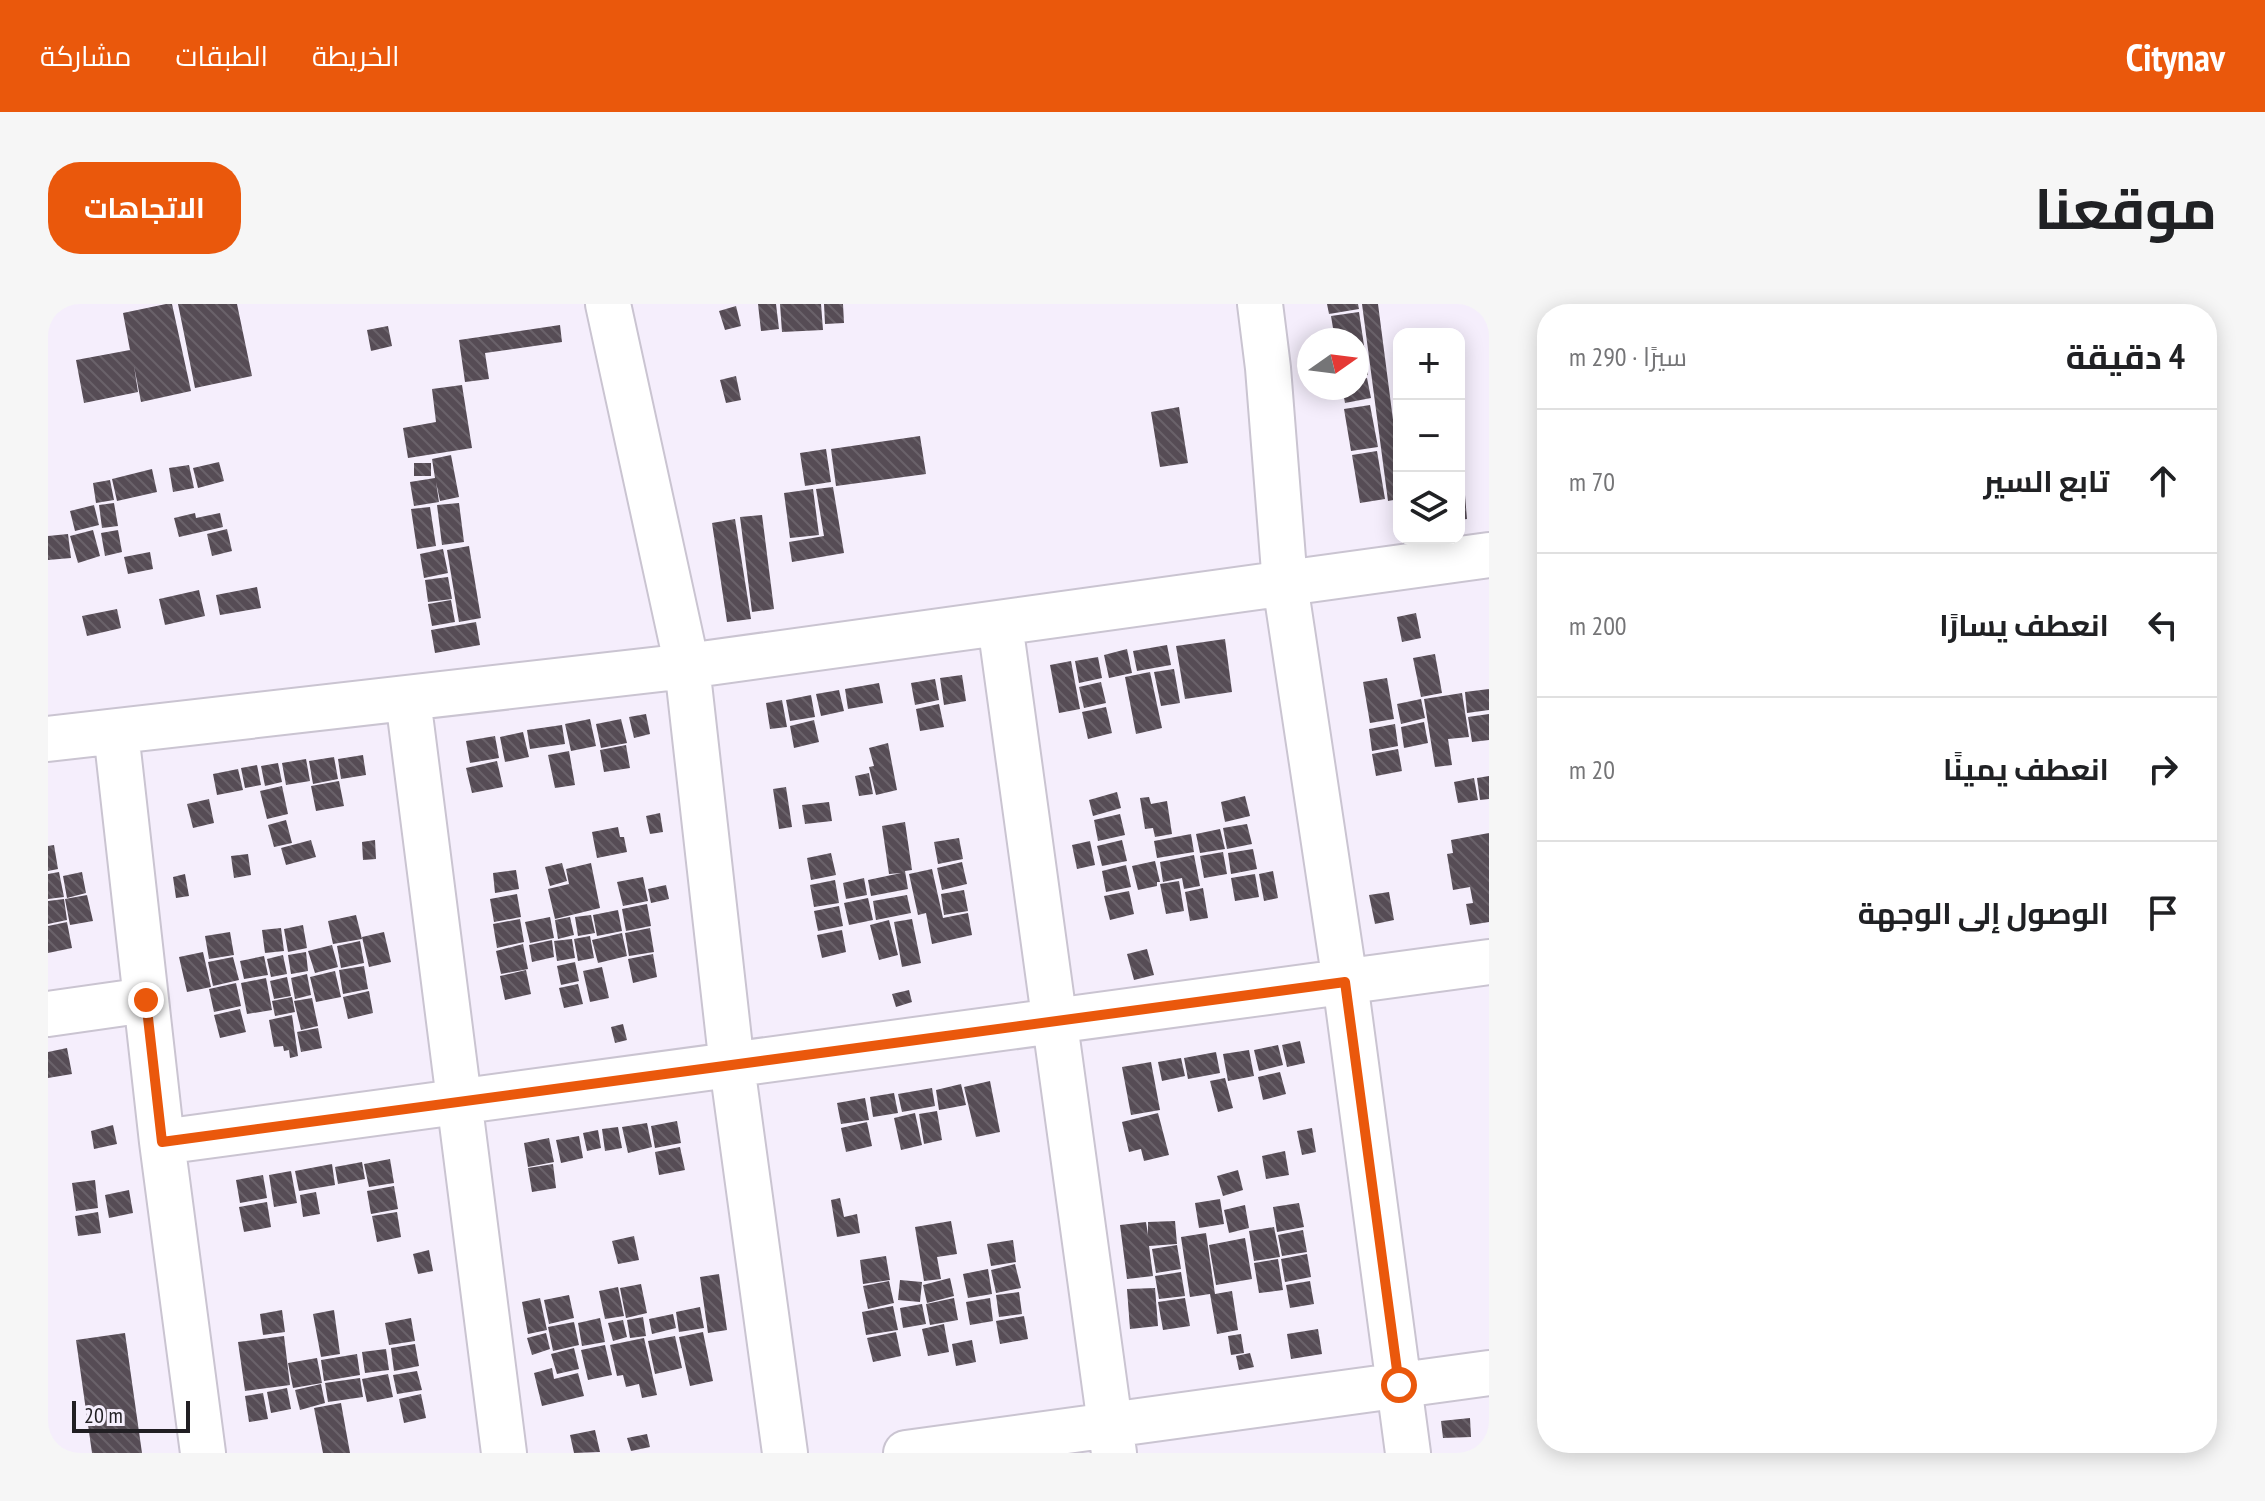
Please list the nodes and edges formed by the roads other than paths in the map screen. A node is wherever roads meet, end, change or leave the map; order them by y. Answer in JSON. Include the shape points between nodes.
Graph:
{"nodes":[{"id":1,"x":608,"y":304,"type":"edge"},
{"id":2,"x":1260,"y":304,"type":"edge"},
{"id":3,"x":1489,"y":555,"type":"edge"},
{"id":4,"x":1285,"y":584,"type":"junction"},
{"id":5,"x":1000,"y":624,"type":"junction"},
{"id":6,"x":687,"y":666,"type":"junction"},
{"id":7,"x":408,"y":699,"type":"junction"},
{"id":8,"x":116,"y":732,"type":"junction"},
{"id":9,"x":48,"y":739,"type":"edge"},
{"id":10,"x":1489,"y":962,"type":"edge"},
{"id":11,"x":1345,"y":982,"type":"junction"},
{"id":12,"x":146,"y":1000,"type":"junction"},
{"id":13,"x":48,"y":1014,"type":"edge"},
{"id":14,"x":1055,"y":1021,"type":"junction"},
{"id":15,"x":732,"y":1066,"type":"junction"},
{"id":16,"x":458,"y":1103,"type":"junction"},
{"id":17,"x":162,"y":1142,"type":"junction"},
{"id":18,"x":1489,"y":1373,"type":"edge"},
{"id":19,"x":1399,"y":1385,"type":"junction"},
{"id":20,"x":1112,"y":1439,"type":"edge"},
{"id":21,"x":203,"y":1453,"type":"edge"},
{"id":22,"x":504,"y":1453,"type":"edge"},
{"id":23,"x":785,"y":1453,"type":"edge"},
{"id":24,"x":906,"y":1453,"type":"edge"},
{"id":25,"x":1408,"y":1453,"type":"edge"}],
"edges":[{"from":1,"to":6,"type":"street"},
{"from":2,"to":4,"type":"street"},
{"from":3,"to":4,"type":"street"},
{"from":4,"to":5,"type":"street"},
{"from":4,"to":11,"type":"street"},
{"from":5,"to":6,"type":"street"},
{"from":5,"to":14,"type":"street"},
{"from":6,"to":7,"type":"street"},
{"from":6,"to":15,"type":"street"},
{"from":7,"to":8,"type":"street"},
{"from":7,"to":16,"type":"street"},
{"from":8,"to":9,"type":"street"},
{"from":8,"to":12,"type":"street"},
{"from":10,"to":11,"type":"street"},
{"from":11,"to":14,"type":"street"},
{"from":11,"to":19,"type":"street"},
{"from":12,"to":13,"type":"street"},
{"from":12,"to":17,"type":"street"},
{"from":14,"to":15,"type":"street"},
{"from":14,"to":20,"type":"street"},
{"from":15,"to":16,"type":"street"},
{"from":15,"to":23,"type":"street"},
{"from":16,"to":17,"type":"street"},
{"from":16,"to":22,"type":"street"},
{"from":17,"to":21,"type":"street"},
{"from":18,"to":19,"type":"street"},
{"from":19,"to":20,"type":"street"},
{"from":19,"to":25,"type":"street"},
{"from":20,"to":24,"type":"street"}]}
